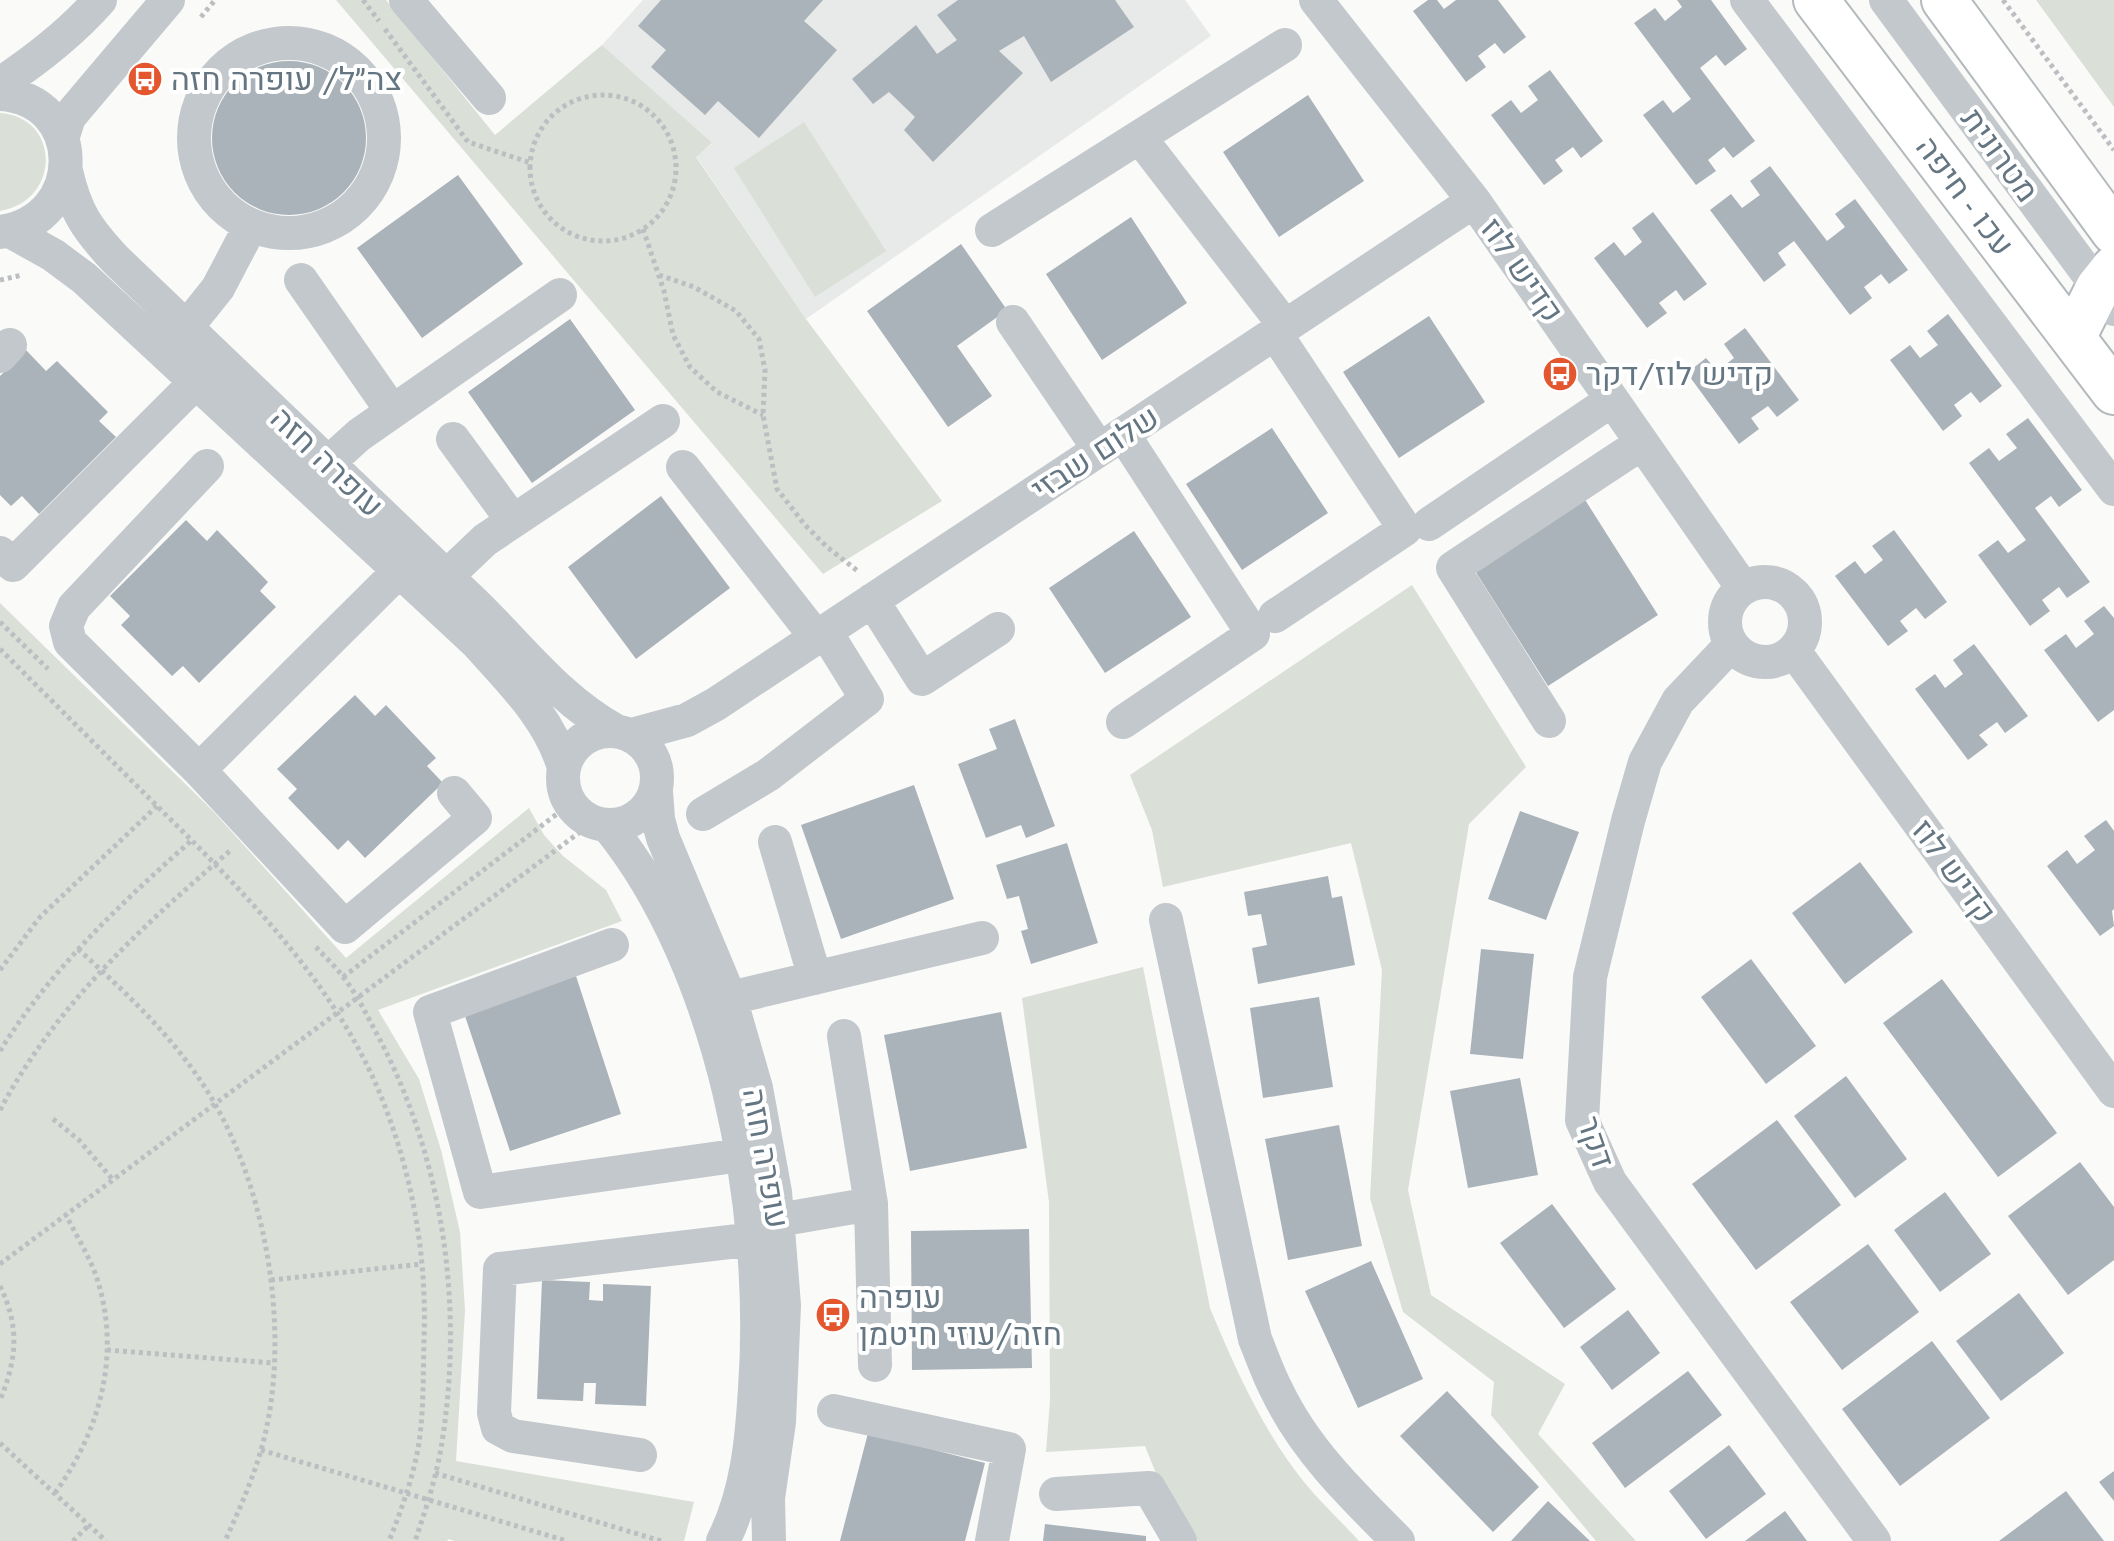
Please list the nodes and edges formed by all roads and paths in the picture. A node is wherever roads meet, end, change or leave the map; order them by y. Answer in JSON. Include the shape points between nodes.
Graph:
{"nodes":[{"id":1,"x":100,"y":0,"type":"edge"},
{"id":2,"x":168,"y":0,"type":"edge"},
{"id":3,"x":215,"y":0,"type":"edge"},
{"id":4,"x":363,"y":0,"type":"edge"},
{"id":5,"x":406,"y":0,"type":"edge"},
{"id":6,"x":1316,"y":0,"type":"edge"},
{"id":7,"x":1747,"y":0,"type":"edge"},
{"id":8,"x":1816,"y":0,"type":"edge"},
{"id":9,"x":1886,"y":0,"type":"edge"},
{"id":10,"x":1944,"y":0,"type":"edge"},
{"id":11,"x":2003,"y":0,"type":"edge"},
{"id":12,"x":201,"y":17,"type":"dead end"},
{"id":13,"x":1285,"y":45,"type":"dead end"},
{"id":14,"x":0,"y":84,"type":"edge"},
{"id":15,"x":0,"y":94,"type":"edge"},
{"id":16,"x":489,"y":98,"type":"dead end"},
{"id":17,"x":1141,"y":139,"type":"junction"},
{"id":18,"x":2049,"y":144,"type":"junction"},
{"id":19,"x":2114,"y":150,"type":"edge"},
{"id":20,"x":64,"y":155,"type":"junction"},
{"id":21,"x":531,"y":163,"type":"junction"},
{"id":22,"x":2114,"y":190,"type":"edge"},
{"id":23,"x":1474,"y":201,"type":"junction"},
{"id":24,"x":251,"y":225,"type":"junction"},
{"id":25,"x":643,"y":229,"type":"junction"},
{"id":26,"x":992,"y":230,"type":"dead end"},
{"id":27,"x":5,"y":232,"type":"edge"},
{"id":28,"x":2114,"y":232,"type":"edge"},
{"id":29,"x":659,"y":275,"type":"junction"},
{"id":30,"x":301,"y":280,"type":"dead end"},
{"id":31,"x":2109,"y":288,"type":"edge"},
{"id":32,"x":560,"y":295,"type":"dead end"},
{"id":33,"x":1013,"y":322,"type":"dead end"},
{"id":34,"x":186,"y":328,"type":"junction"},
{"id":35,"x":1280,"y":329,"type":"junction"},
{"id":36,"x":2094,"y":334,"type":"edge"},
{"id":37,"x":196,"y":382,"type":"junction"},
{"id":38,"x":2114,"y":392,"type":"edge"},
{"id":39,"x":1612,"y":400,"type":"junction"},
{"id":40,"x":392,"y":411,"type":"junction"},
{"id":41,"x":763,"y":415,"type":"junction"},
{"id":42,"x":663,"y":421,"type":"dead end"},
{"id":43,"x":453,"y":439,"type":"dead end"},
{"id":44,"x":1111,"y":442,"type":"junction"},
{"id":45,"x":1642,"y":443,"type":"junction"},
{"id":46,"x":328,"y":463,"type":"junction"},
{"id":47,"x":207,"y":466,"type":"dead end"},
{"id":48,"x":683,"y":467,"type":"dead end"},
{"id":49,"x":2114,"y":489,"type":"edge"},
{"id":50,"x":513,"y":521,"type":"junction"},
{"id":51,"x":1429,"y":524,"type":"dead end"},
{"id":52,"x":0,"y":553,"type":"edge"},
{"id":53,"x":399,"y":571,"type":"junction"},
{"id":54,"x":446,"y":577,"type":"junction"},
{"id":55,"x":1743,"y":588,"type":"junction"},
{"id":56,"x":878,"y":596,"type":"junction"},
{"id":57,"x":1275,"y":616,"type":"dead end"},
{"id":58,"x":0,"y":622,"type":"edge"},
{"id":59,"x":998,"y":629,"type":"dead end"},
{"id":60,"x":821,"y":634,"type":"junction"},
{"id":61,"x":1731,"y":645,"type":"junction"},
{"id":62,"x":0,"y":649,"type":"edge"},
{"id":63,"x":1794,"y":651,"type":"junction"},
{"id":64,"x":55,"y":677,"type":"dead end"},
{"id":65,"x":716,"y":704,"type":"junction"},
{"id":66,"x":1549,"y":721,"type":"dead end"},
{"id":67,"x":1123,"y":722,"type":"dead end"},
{"id":68,"x":624,"y":733,"type":"junction"},
{"id":69,"x":564,"y":768,"type":"junction"},
{"id":70,"x":199,"y":770,"type":"junction"},
{"id":71,"x":657,"y":784,"type":"junction"},
{"id":72,"x":454,"y":793,"type":"dead end"},
{"id":73,"x":157,"y":806,"type":"junction"},
{"id":74,"x":703,"y":814,"type":"dead end"},
{"id":75,"x":590,"y":818,"type":"junction"},
{"id":76,"x":220,"y":839,"type":"dead end"},
{"id":77,"x":192,"y":840,"type":"junction"},
{"id":78,"x":775,"y":842,"type":"dead end"},
{"id":79,"x":231,"y":850,"type":"junction"},
{"id":80,"x":241,"y":862,"type":"dead end"},
{"id":81,"x":215,"y":864,"type":"junction"},
{"id":82,"x":1166,"y":920,"type":"dead end"},
{"id":83,"x":982,"y":938,"type":"dead end"},
{"id":84,"x":313,"y":944,"type":"dead end"},
{"id":85,"x":612,"y":945,"type":"dead end"},
{"id":86,"x":78,"y":949,"type":"junction"},
{"id":87,"x":0,"y":970,"type":"edge"},
{"id":88,"x":101,"y":970,"type":"junction"},
{"id":89,"x":343,"y":977,"type":"junction"},
{"id":90,"x":815,"y":978,"type":"junction"},
{"id":91,"x":358,"y":998,"type":"junction"},
{"id":92,"x":730,"y":998,"type":"junction"},
{"id":93,"x":336,"y":1014,"type":"junction"},
{"id":94,"x":844,"y":1036,"type":"dead end"},
{"id":95,"x":0,"y":1051,"type":"edge"},
{"id":96,"x":2114,"y":1091,"type":"edge"},
{"id":97,"x":214,"y":1105,"type":"junction"},
{"id":98,"x":0,"y":1110,"type":"edge"},
{"id":99,"x":53,"y":1119,"type":"dead end"},
{"id":100,"x":741,"y":1155,"type":"junction"},
{"id":101,"x":113,"y":1180,"type":"junction"},
{"id":102,"x":871,"y":1204,"type":"junction"},
{"id":103,"x":66,"y":1215,"type":"junction"},
{"id":104,"x":766,"y":1230,"type":"junction"},
{"id":105,"x":0,"y":1264,"type":"edge"},
{"id":106,"x":422,"y":1264,"type":"junction"},
{"id":107,"x":271,"y":1280,"type":"junction"},
{"id":108,"x":0,"y":1286,"type":"edge"},
{"id":109,"x":107,"y":1350,"type":"junction"},
{"id":110,"x":273,"y":1363,"type":"junction"},
{"id":111,"x":875,"y":1365,"type":"dead end"},
{"id":112,"x":0,"y":1400,"type":"edge"},
{"id":113,"x":834,"y":1411,"type":"dead end"},
{"id":114,"x":0,"y":1443,"type":"edge"},
{"id":115,"x":261,"y":1450,"type":"junction"},
{"id":116,"x":640,"y":1455,"type":"dead end"},
{"id":117,"x":435,"y":1473,"type":"junction"},
{"id":118,"x":55,"y":1493,"type":"junction"},
{"id":119,"x":405,"y":1493,"type":"junction"},
{"id":120,"x":1056,"y":1494,"type":"dead end"},
{"id":121,"x":429,"y":1500,"type":"junction"},
{"id":122,"x":89,"y":1525,"type":"junction"},
{"id":123,"x":73,"y":1541,"type":"edge"},
{"id":124,"x":106,"y":1541,"type":"edge"},
{"id":125,"x":225,"y":1541,"type":"edge"},
{"id":126,"x":389,"y":1541,"type":"edge"},
{"id":127,"x":415,"y":1541,"type":"edge"},
{"id":128,"x":567,"y":1541,"type":"edge"},
{"id":129,"x":661,"y":1541,"type":"edge"},
{"id":130,"x":723,"y":1541,"type":"edge"},
{"id":131,"x":769,"y":1541,"type":"edge"},
{"id":132,"x":992,"y":1541,"type":"edge"},
{"id":133,"x":1180,"y":1541,"type":"edge"},
{"id":134,"x":1398,"y":1541,"type":"edge"},
{"id":135,"x":1874,"y":1541,"type":"edge"}],
"edges":[{"from":1,"to":14,"type":"street"},
{"from":2,"to":20,"type":"street","via":[[69,117]]},
{"from":3,"to":12,"type":"path"},
{"from":4,"to":21,"type":"path","via":[[468,142]]},
{"from":5,"to":16,"type":"street"},
{"from":6,"to":23,"type":"street","name":"קדיש לוז"},
{"from":7,"to":49,"type":"street"},
{"from":8,"to":36,"type":"highway","name":"עכו - חיפה"},
{"from":9,"to":31,"type":"street","name":"מטרונית"},
{"from":10,"to":18,"type":"highway"},
{"from":11,"to":19,"type":"path"},
{"from":13,"to":17,"type":"street"},
{"from":15,"to":20,"type":"street","via":[[36,105],[52,121]]},
{"from":17,"to":26,"type":"street"},
{"from":17,"to":35,"type":"street"},
{"from":18,"to":22,"type":"highway"},
{"from":18,"to":28,"type":"highway"},
{"from":20,"to":27,"type":"street","via":[[60,192],[47,211],[31,224]]},
{"from":20,"to":34,"type":"street","name":"עופרה חזה","via":[[73,202],[98,241]]},
{"from":21,"to":25,"type":"path","via":[[537,201],[552,221],[573,235],[621,239]]},
{"from":21,"to":25,"type":"path","via":[[541,130],[556,112],[577,100],[600,95],[645,108],[662,124],[676,168],[661,213]]},
{"from":23,"to":35,"type":"street","name":"שלום שבזי"},
{"from":23,"to":39,"type":"street","name":"קדיש לוז"},
{"from":24,"to":24,"type":"street","via":[[284,235],[307,233],[351,212],[367,195],[383,152],[383,129],[369,86],[337,54],[301,43],[261,47],[227,67],[203,99],[193,145],[198,167],[223,206]]},
{"from":24,"to":34,"type":"street","via":[[224,277]]},
{"from":25,"to":29,"type":"path"},
{"from":27,"to":37,"type":"street","name":"עופרה חזה","via":[[84,278]]},
{"from":29,"to":41,"type":"path","via":[[673,335],[690,367],[717,392]]},
{"from":29,"to":41,"type":"path","via":[[736,311],[759,339],[765,370]]},
{"from":30,"to":40,"type":"street"},
{"from":31,"to":36,"type":"highway"},
{"from":32,"to":40,"type":"street"},
{"from":33,"to":44,"type":"street"},
{"from":34,"to":46,"type":"street","name":"עופרה חזה"},
{"from":35,"to":44,"type":"street","name":"שלום שבזי"},
{"from":35,"to":57,"type":"street","via":[[1405,529]]},
{"from":36,"to":38,"type":"highway","name":"עכו - חיפה"},
{"from":37,"to":52,"type":"street","via":[[13,565]]},
{"from":37,"to":53,"type":"street","name":"עופרה חזה"},
{"from":39,"to":45,"type":"street","name":"קדיש לוז"},
{"from":39,"to":51,"type":"street"},
{"from":40,"to":46,"type":"street"},
{"from":41,"to":56,"type":"path","via":[[777,489],[805,525]]},
{"from":42,"to":50,"type":"street"},
{"from":43,"to":50,"type":"street"},
{"from":44,"to":56,"type":"street","name":"שלום שבזי"},
{"from":44,"to":67,"type":"street","via":[[1253,634]]},
{"from":45,"to":55,"type":"street","name":"קדיש לוז"},
{"from":45,"to":66,"type":"street","via":[[1453,568]]},
{"from":46,"to":54,"type":"street","name":"עופרה חזה"},
{"from":47,"to":70,"type":"street","via":[[74,607],[66,626],[70,642]]},
{"from":48,"to":60,"type":"street"},
{"from":50,"to":54,"type":"street"},
{"from":53,"to":69,"type":"street","name":"עופרה חזה","via":[[476,642],[530,704]]},
{"from":53,"to":70,"type":"street"},
{"from":54,"to":68,"type":"street","name":"עופרה חזה","via":[[588,716]]},
{"from":55,"to":61,"type":"street","via":[[1733,597],[1724,621]]},
{"from":55,"to":63,"type":"street","via":[[1768,582],[1792,591],[1805,614]]},
{"from":56,"to":59,"type":"street","via":[[922,679]]},
{"from":56,"to":60,"type":"street","name":"שלום שבזי"},
{"from":58,"to":64,"type":"path"},
{"from":60,"to":65,"type":"street","name":"שלום שבזי"},
{"from":60,"to":74,"type":"street","via":[[867,699],[768,775]]},
{"from":61,"to":63,"type":"street","via":[[1761,663]]},
{"from":61,"to":135,"type":"street","name":"דקר","via":[[1678,701],[1645,762],[1590,977],[1582,1120],[1610,1182]]},
{"from":62,"to":73,"type":"path"},
{"from":63,"to":96,"type":"street","name":"קדיש לוז"},
{"from":65,"to":68,"type":"street","name":"שלום שבזי","via":[[687,720]]},
{"from":65,"to":71,"type":"street","name":"שלום שבזי","via":[[669,758]]},
{"from":68,"to":69,"type":"street","via":[[584,738]]},
{"from":68,"to":71,"type":"street","via":[[645,745],[654,759]]},
{"from":69,"to":75,"type":"street","via":[[564,791]]},
{"from":70,"to":72,"type":"street","via":[[345,927],[475,818]]},
{"from":71,"to":75,"type":"street","via":[[648,807],[636,818],[622,824]]},
{"from":71,"to":92,"type":"street","name":"עופרה חזה","via":[[663,838]]},
{"from":73,"to":77,"type":"path"},
{"from":73,"to":87,"type":"path","via":[[40,917]]},
{"from":75,"to":89,"type":"path"},
{"from":75,"to":91,"type":"path"},
{"from":75,"to":100,"type":"street","name":"עופרה חזה","via":[[648,882],[665,912],[696,984]]},
{"from":76,"to":79,"type":"path"},
{"from":77,"to":81,"type":"path"},
{"from":77,"to":86,"type":"path"},
{"from":78,"to":90,"type":"street"},
{"from":79,"to":80,"type":"path"},
{"from":79,"to":81,"type":"path"},
{"from":81,"to":88,"type":"path"},
{"from":81,"to":93,"type":"path","via":[[271,925]]},
{"from":82,"to":134,"type":"street","via":[[1255,1339],[1277,1393],[1306,1440]]},
{"from":83,"to":90,"type":"street"},
{"from":84,"to":89,"type":"path"},
{"from":85,"to":100,"type":"street","via":[[430,1012],[480,1192]]},
{"from":86,"to":88,"type":"path"},
{"from":86,"to":95,"type":"path"},
{"from":88,"to":97,"type":"path","via":[[168,1038]]},
{"from":88,"to":98,"type":"path","via":[[50,1029]]},
{"from":89,"to":91,"type":"path"},
{"from":90,"to":92,"type":"street"},
{"from":91,"to":93,"type":"path"},
{"from":91,"to":117,"type":"path","via":[[411,1112],[445,1245],[450,1376]]},
{"from":92,"to":104,"type":"street","name":"עופרה חזה","via":[[756,1088]]},
{"from":93,"to":97,"type":"path"},
{"from":93,"to":106,"type":"path","via":[[386,1108],[406,1173]]},
{"from":94,"to":102,"type":"street"},
{"from":97,"to":101,"type":"path"},
{"from":97,"to":107,"type":"path","via":[[247,1178]]},
{"from":99,"to":101,"type":"path"},
{"from":100,"to":104,"type":"street","name":"עופרה חזה"},
{"from":101,"to":103,"type":"path"},
{"from":102,"to":104,"type":"street"},
{"from":102,"to":111,"type":"street"},
{"from":103,"to":105,"type":"path"},
{"from":103,"to":109,"type":"path","via":[[94,1271],[106,1318]]},
{"from":104,"to":116,"type":"street","via":[[500,1269],[494,1413],[498,1428],[513,1436]]},
{"from":104,"to":130,"type":"street","name":"עופרה חזה","via":[[753,1417],[742,1489]]},
{"from":104,"to":131,"type":"street","name":"עופרה חזה","via":[[784,1305]]},
{"from":106,"to":107,"type":"path"},
{"from":106,"to":119,"type":"path","via":[[423,1382],[418,1448]]},
{"from":107,"to":110,"type":"path"},
{"from":108,"to":112,"type":"path","via":[[14,1336],[12,1371]]},
{"from":109,"to":110,"type":"path"},
{"from":109,"to":118,"type":"path","via":[[108,1369],[93,1427]]},
{"from":110,"to":115,"type":"path"},
{"from":113,"to":132,"type":"street","via":[[1009,1449]]},
{"from":114,"to":118,"type":"path"},
{"from":115,"to":119,"type":"path"},
{"from":115,"to":125,"type":"path"},
{"from":117,"to":121,"type":"path"},
{"from":117,"to":129,"type":"path"},
{"from":118,"to":122,"type":"path"},
{"from":119,"to":121,"type":"path"},
{"from":119,"to":126,"type":"path"},
{"from":120,"to":133,"type":"street","via":[[1149,1488]]},
{"from":121,"to":127,"type":"path"},
{"from":121,"to":128,"type":"path"},
{"from":122,"to":123,"type":"path"},
{"from":122,"to":124,"type":"path"}]}
